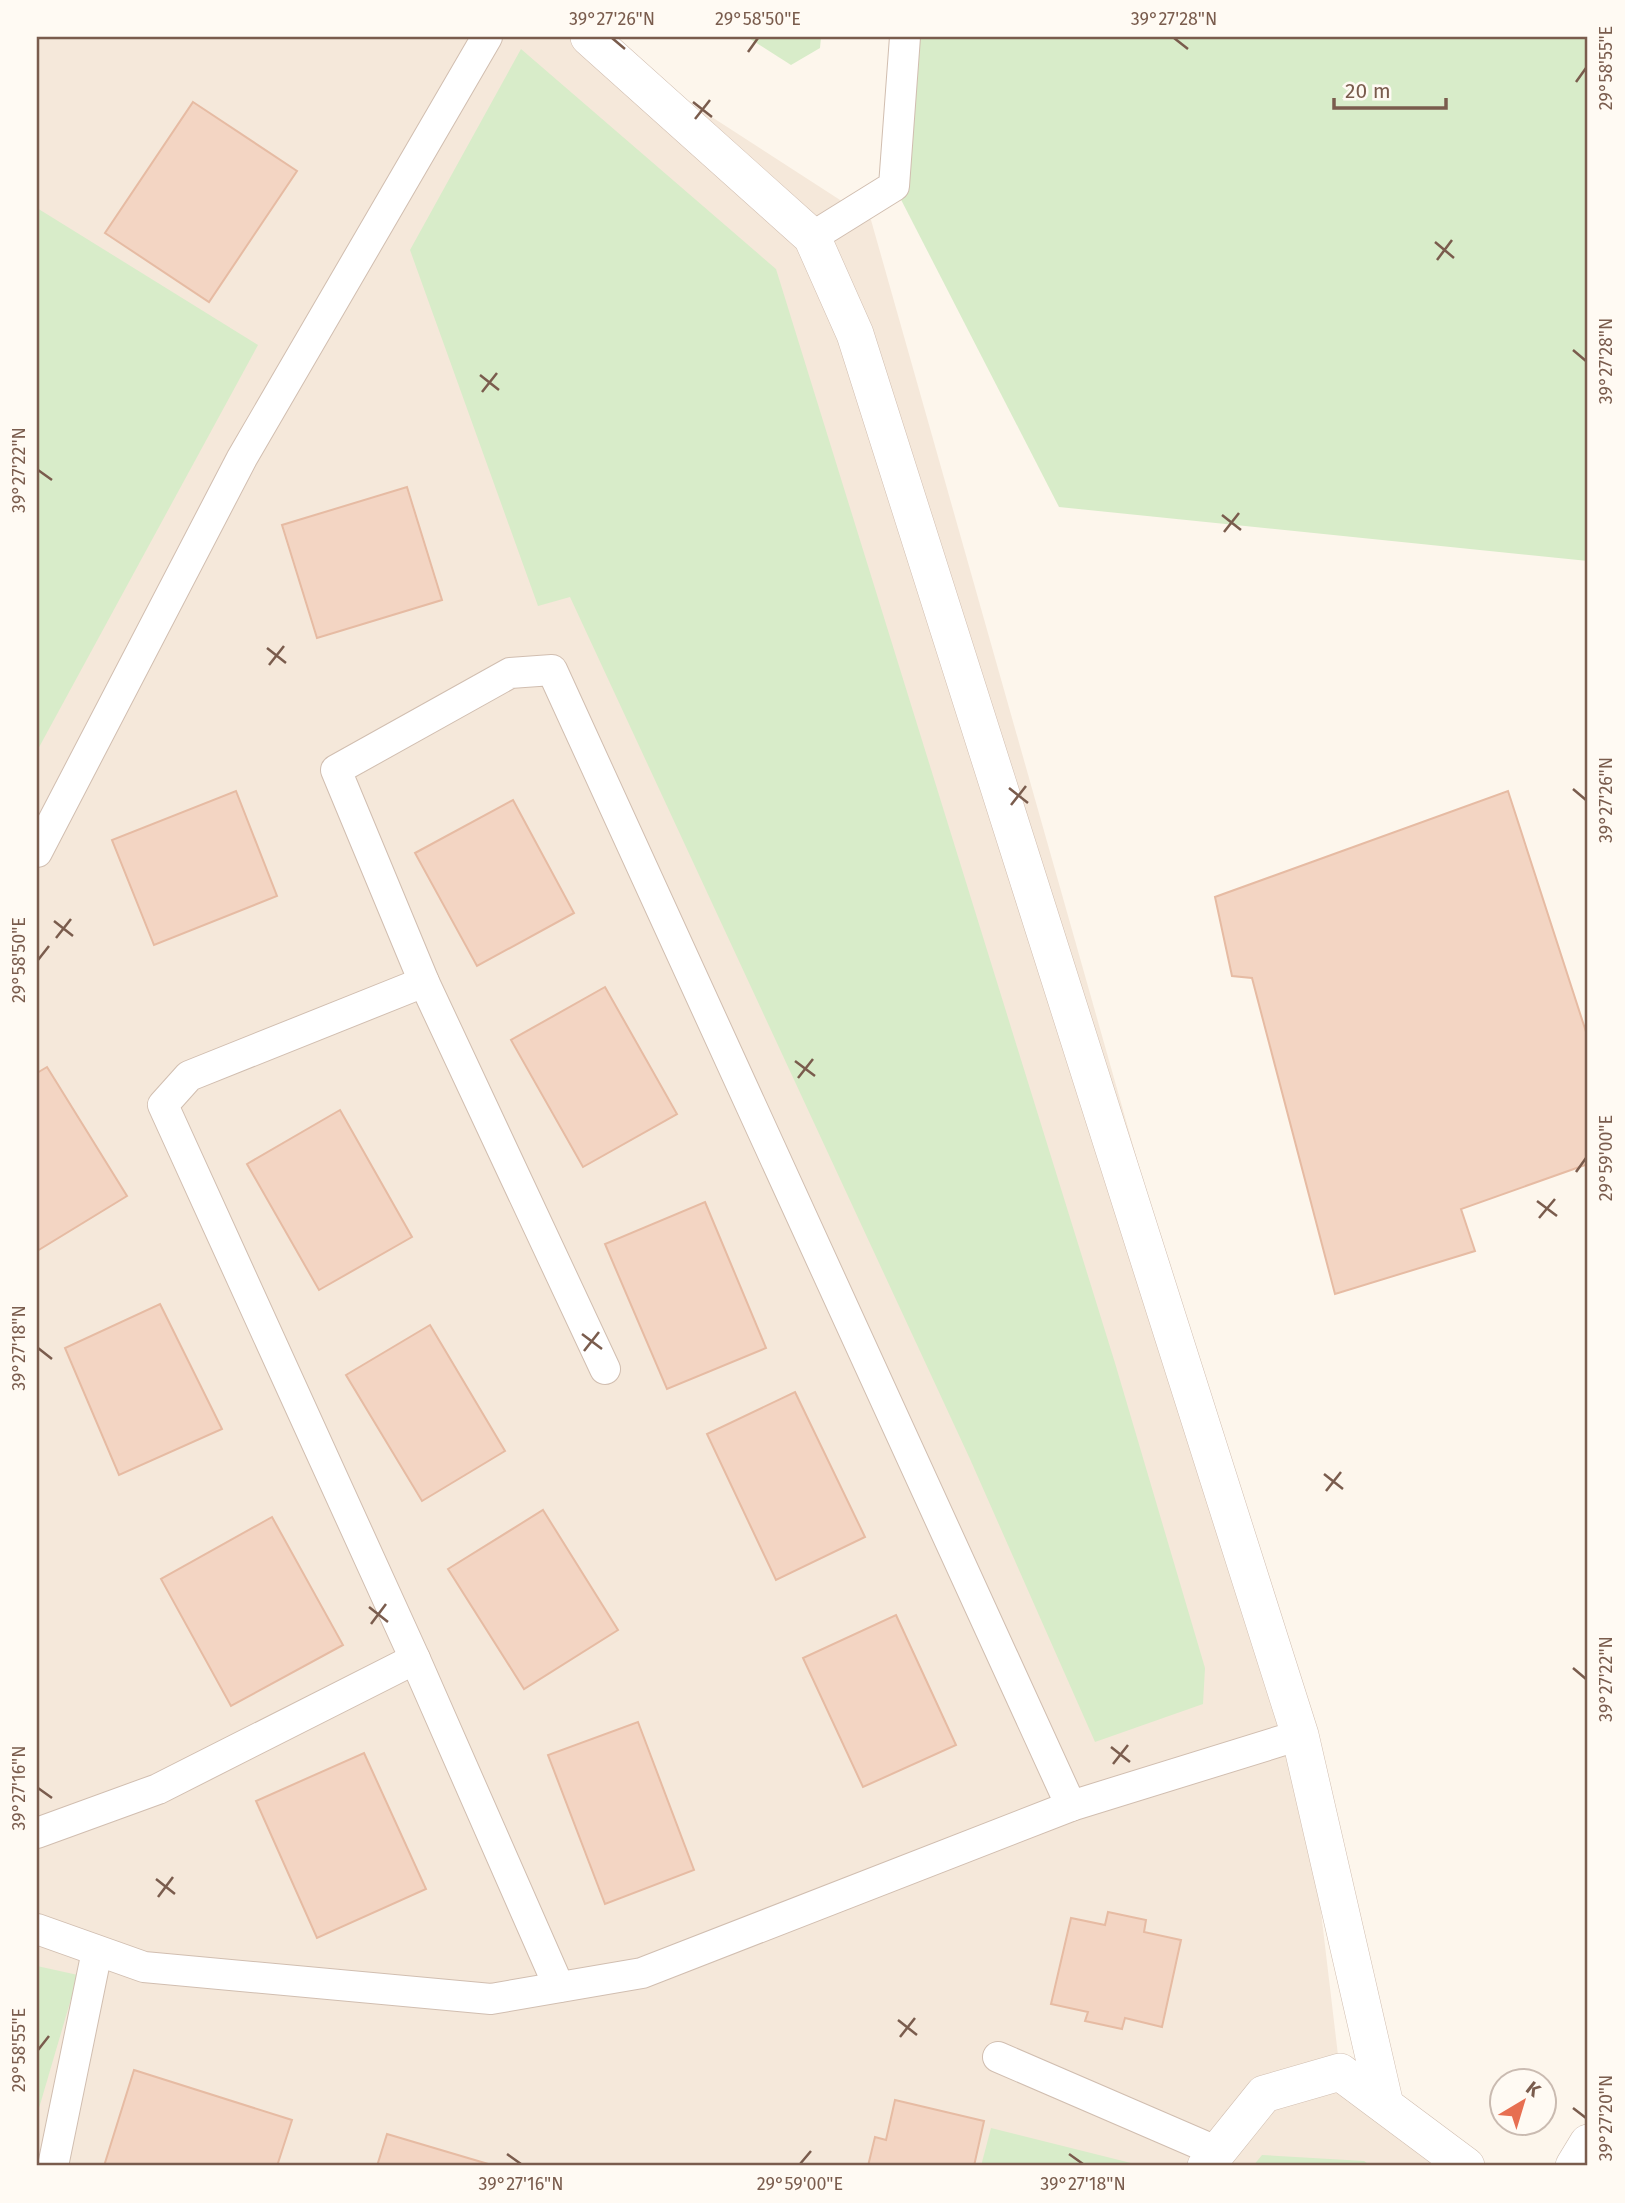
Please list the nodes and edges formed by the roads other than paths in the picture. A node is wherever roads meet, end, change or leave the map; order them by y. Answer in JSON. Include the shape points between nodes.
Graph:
{"nodes":[{"id":1,"x":487,"y":37,"type":"edge"},
{"id":2,"x":589,"y":37,"type":"edge"},
{"id":3,"x":905,"y":37,"type":"edge"},
{"id":4,"x":812,"y":237,"type":"junction"},
{"id":5,"x":37,"y":852,"type":"edge"},
{"id":6,"x":424,"y":982,"type":"junction"},
{"id":7,"x":605,"y":1369,"type":"dead end"},
{"id":8,"x":415,"y":1659,"type":"junction"},
{"id":9,"x":1300,"y":1735,"type":"junction"},
{"id":10,"x":1071,"y":1806,"type":"junction"},
{"id":11,"x":37,"y":1833,"type":"edge"},
{"id":12,"x":37,"y":1929,"type":"edge"},
{"id":13,"x":97,"y":1951,"type":"junction"},
{"id":14,"x":559,"y":1987,"type":"junction"},
{"id":15,"x":998,"y":2057,"type":"dead end"},
{"id":16,"x":1385,"y":2105,"type":"junction"},
{"id":17,"x":1588,"y":2143,"type":"edge"},
{"id":18,"x":1212,"y":2159,"type":"edge"},
{"id":19,"x":53,"y":2166,"type":"edge"},
{"id":20,"x":1466,"y":2166,"type":"edge"},
{"id":21,"x":1574,"y":2166,"type":"edge"}],
"edges":[{"from":1,"to":5,"type":"street","via":[[243,458]]},
{"from":2,"to":4,"type":"street"},
{"from":3,"to":4,"type":"street","via":[[894,186]]},
{"from":4,"to":9,"type":"street","via":[[855,334]]},
{"from":6,"to":7,"type":"street"},
{"from":6,"to":8,"type":"street","via":[[189,1076],[163,1105]]},
{"from":6,"to":10,"type":"street","via":[[336,770],[510,673],[552,670]]},
{"from":8,"to":11,"type":"street","via":[[158,1789]]},
{"from":8,"to":14,"type":"street"},
{"from":9,"to":10,"type":"street"},
{"from":9,"to":16,"type":"street"},
{"from":10,"to":14,"type":"street","via":[[642,1973]]},
{"from":12,"to":13,"type":"street"},
{"from":13,"to":14,"type":"street","via":[[144,1967],[491,1999]]},
{"from":13,"to":19,"type":"street"},
{"from":15,"to":18,"type":"street"},
{"from":16,"to":18,"type":"street","via":[[1340,2072],[1264,2094]]},
{"from":16,"to":20,"type":"street"},
{"from":17,"to":21,"type":"street"}]}
